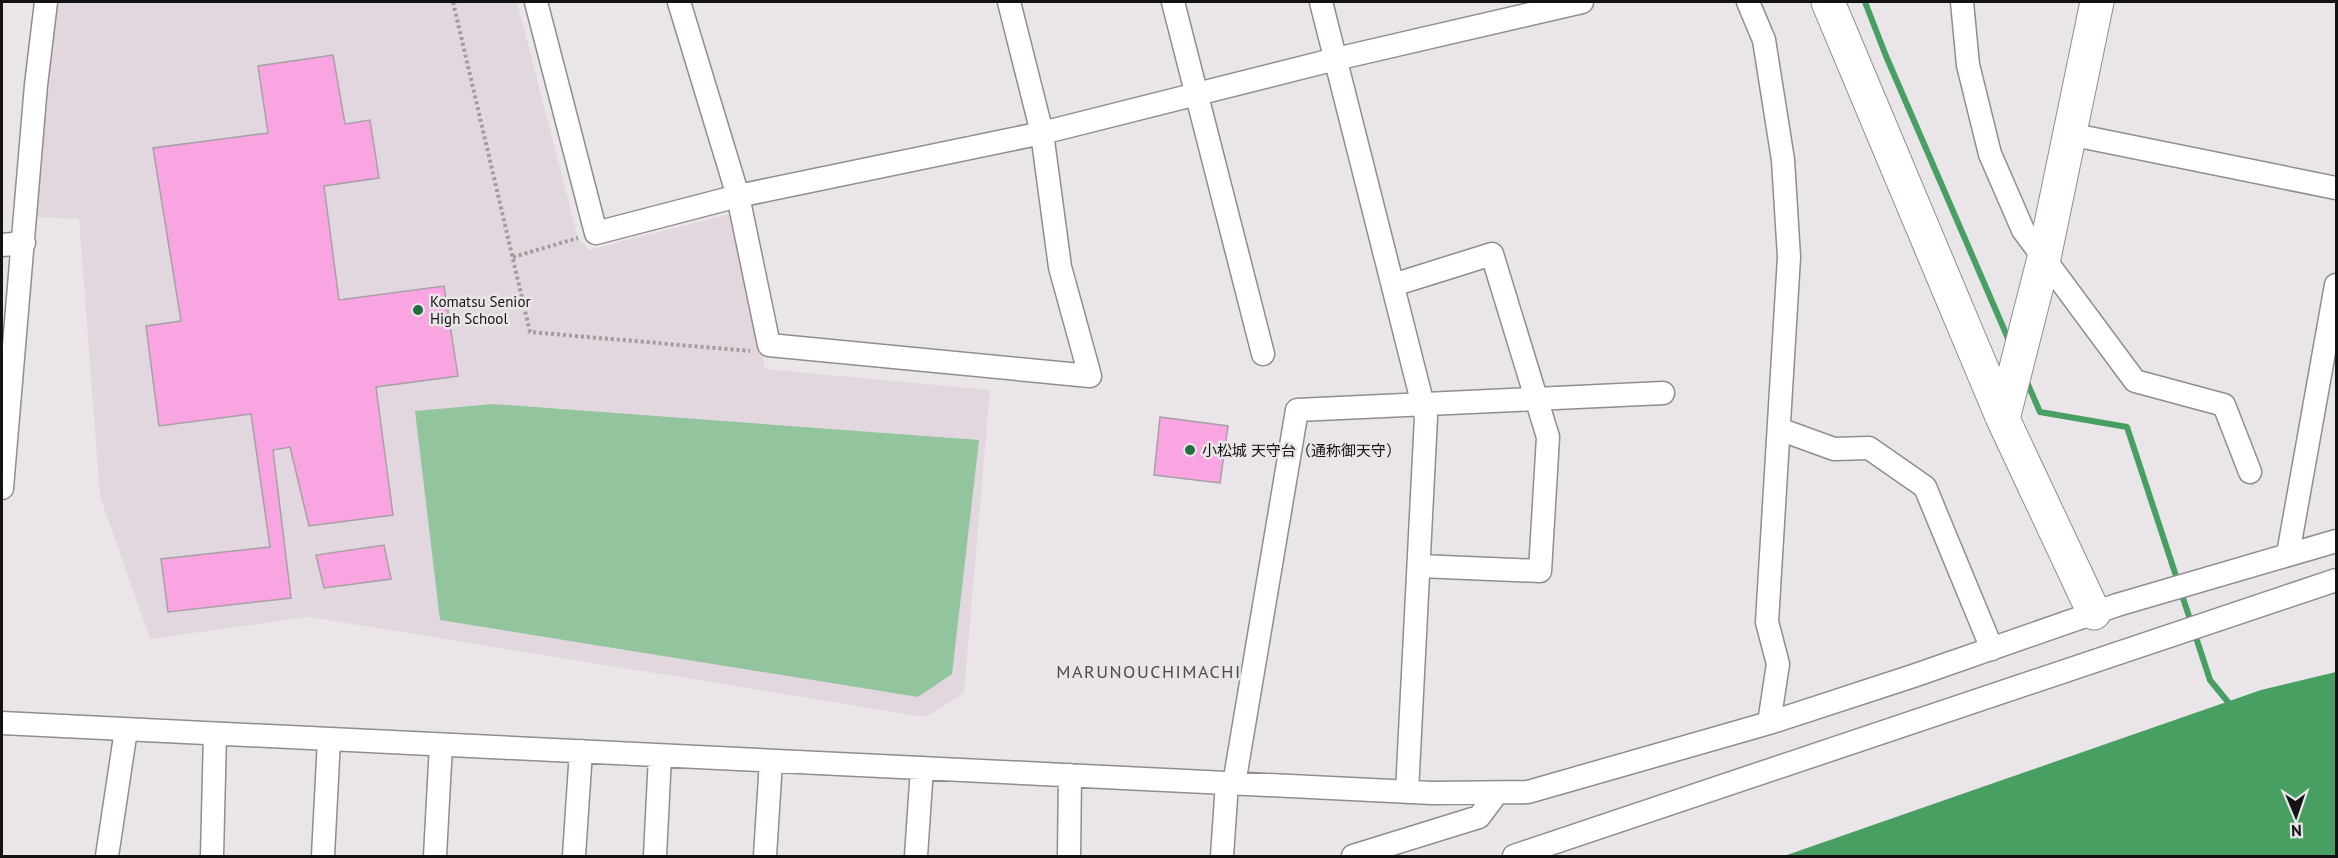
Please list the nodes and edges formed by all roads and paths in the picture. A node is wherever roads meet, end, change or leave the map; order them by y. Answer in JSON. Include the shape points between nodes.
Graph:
{"nodes":[{"id":1,"x":46,"y":2,"type":"edge"},
{"id":2,"x":453,"y":2,"type":"edge"},
{"id":3,"x":536,"y":2,"type":"edge"},
{"id":4,"x":679,"y":2,"type":"edge"},
{"id":5,"x":1009,"y":2,"type":"edge"},
{"id":6,"x":1173,"y":2,"type":"edge"},
{"id":7,"x":1322,"y":2,"type":"edge"},
{"id":8,"x":1582,"y":2,"type":"edge"},
{"id":9,"x":1748,"y":2,"type":"edge"},
{"id":10,"x":1828,"y":2,"type":"edge"},
{"id":11,"x":1962,"y":2,"type":"edge"},
{"id":12,"x":2097,"y":2,"type":"edge"},
{"id":13,"x":1336,"y":59,"type":"junction"},
{"id":14,"x":1197,"y":94,"type":"junction"},
{"id":15,"x":1042,"y":133,"type":"junction"},
{"id":16,"x":2069,"y":134,"type":"junction"},
{"id":17,"x":2337,"y":188,"type":"edge"},
{"id":18,"x":738,"y":196,"type":"junction"},
{"id":19,"x":596,"y":233,"type":"junction"},
{"id":20,"x":13,"y":244,"type":"edge"},
{"id":21,"x":513,"y":257,"type":"junction"},
{"id":22,"x":2040,"y":273,"type":"junction"},
{"id":23,"x":1394,"y":285,"type":"junction"},
{"id":24,"x":2337,"y":285,"type":"edge"},
{"id":25,"x":769,"y":345,"type":"junction"},
{"id":26,"x":1263,"y":354,"type":"dead end"},
{"id":27,"x":1663,"y":393,"type":"dead end"},
{"id":28,"x":1536,"y":399,"type":"junction"},
{"id":29,"x":1423,"y":404,"type":"junction"},
{"id":30,"x":2006,"y":404,"type":"junction"},
{"id":31,"x":1779,"y":429,"type":"junction"},
{"id":32,"x":2250,"y":472,"type":"dead end"},
{"id":33,"x":2,"y":488,"type":"edge"},
{"id":34,"x":2337,"y":541,"type":"edge"},
{"id":35,"x":2288,"y":554,"type":"junction"},
{"id":36,"x":1419,"y":566,"type":"junction"},
{"id":37,"x":2337,"y":580,"type":"edge"},
{"id":38,"x":2094,"y":613,"type":"junction"},
{"id":39,"x":1992,"y":649,"type":"junction"},
{"id":40,"x":2,"y":723,"type":"edge"},
{"id":41,"x":1769,"y":723,"type":"junction"},
{"id":42,"x":126,"y":730,"type":"junction"},
{"id":43,"x":215,"y":734,"type":"junction"},
{"id":44,"x":329,"y":740,"type":"junction"},
{"id":45,"x":441,"y":745,"type":"junction"},
{"id":46,"x":580,"y":752,"type":"junction"},
{"id":47,"x":660,"y":756,"type":"junction"},
{"id":48,"x":771,"y":761,"type":"junction"},
{"id":49,"x":922,"y":768,"type":"junction"},
{"id":50,"x":1070,"y":775,"type":"junction"},
{"id":51,"x":1231,"y":783,"type":"junction"},
{"id":52,"x":1407,"y":792,"type":"junction"},
{"id":53,"x":1497,"y":793,"type":"junction"},
{"id":54,"x":107,"y":856,"type":"edge"},
{"id":55,"x":212,"y":856,"type":"edge"},
{"id":56,"x":323,"y":856,"type":"edge"},
{"id":57,"x":435,"y":856,"type":"edge"},
{"id":58,"x":574,"y":856,"type":"edge"},
{"id":59,"x":655,"y":856,"type":"edge"},
{"id":60,"x":765,"y":856,"type":"edge"},
{"id":61,"x":916,"y":856,"type":"edge"},
{"id":62,"x":1069,"y":856,"type":"edge"},
{"id":63,"x":1222,"y":856,"type":"edge"},
{"id":64,"x":1353,"y":856,"type":"edge"},
{"id":65,"x":1514,"y":856,"type":"edge"}],
"edges":[{"from":1,"to":20,"type":"street"},
{"from":2,"to":21,"type":"path"},
{"from":3,"to":19,"type":"street"},
{"from":4,"to":18,"type":"street"},
{"from":5,"to":15,"type":"street"},
{"from":6,"to":14,"type":"street"},
{"from":7,"to":13,"type":"street"},
{"from":8,"to":13,"type":"street"},
{"from":9,"to":31,"type":"street","via":[[1764,40],[1783,160],[1788,257]]},
{"from":10,"to":30,"type":"street"},
{"from":11,"to":22,"type":"street","via":[[1968,65],[1990,154]]},
{"from":12,"to":16,"type":"street"},
{"from":13,"to":14,"type":"street"},
{"from":13,"to":23,"type":"street"},
{"from":14,"to":15,"type":"street"},
{"from":14,"to":26,"type":"street"},
{"from":15,"to":18,"type":"street"},
{"from":15,"to":25,"type":"street","via":[[1060,267],[1090,376]]},
{"from":16,"to":17,"type":"street"},
{"from":16,"to":22,"type":"street"},
{"from":18,"to":19,"type":"street"},
{"from":18,"to":25,"type":"street"},
{"from":19,"to":21,"type":"path"},
{"from":20,"to":33,"type":"street"},
{"from":21,"to":25,"type":"path","via":[[530,332],[758,352]]},
{"from":22,"to":30,"type":"street"},
{"from":22,"to":32,"type":"street","via":[[2135,381],[2224,405]]},
{"from":23,"to":28,"type":"street","via":[[1492,254]]},
{"from":23,"to":29,"type":"street"},
{"from":24,"to":35,"type":"street"},
{"from":27,"to":28,"type":"street"},
{"from":28,"to":29,"type":"street"},
{"from":28,"to":36,"type":"street","via":[[1548,437],[1540,571]]},
{"from":29,"to":36,"type":"street","via":[[1426,417]]},
{"from":29,"to":51,"type":"street","via":[[1297,410]]},
{"from":30,"to":38,"type":"street"},
{"from":31,"to":39,"type":"street","via":[[1834,449],[1869,448],[1925,487]]},
{"from":31,"to":41,"type":"street","via":[[1767,622],[1778,664]]},
{"from":34,"to":35,"type":"street"},
{"from":35,"to":38,"type":"street"},
{"from":36,"to":52,"type":"street"},
{"from":37,"to":65,"type":"street"},
{"from":38,"to":39,"type":"street"},
{"from":39,"to":41,"type":"street"},
{"from":40,"to":42,"type":"street"},
{"from":41,"to":53,"type":"street","via":[[1528,792]]},
{"from":42,"to":43,"type":"street"},
{"from":42,"to":54,"type":"street"},
{"from":43,"to":44,"type":"street"},
{"from":43,"to":55,"type":"street"},
{"from":44,"to":45,"type":"street"},
{"from":44,"to":56,"type":"street"},
{"from":45,"to":46,"type":"street"},
{"from":45,"to":57,"type":"street"},
{"from":46,"to":47,"type":"street"},
{"from":46,"to":58,"type":"street"},
{"from":47,"to":48,"type":"street"},
{"from":47,"to":59,"type":"street"},
{"from":48,"to":49,"type":"street"},
{"from":48,"to":60,"type":"street"},
{"from":49,"to":50,"type":"street"},
{"from":49,"to":61,"type":"street"},
{"from":50,"to":51,"type":"street"},
{"from":50,"to":62,"type":"street"},
{"from":51,"to":52,"type":"street"},
{"from":51,"to":63,"type":"street"},
{"from":52,"to":53,"type":"street"},
{"from":53,"to":64,"type":"street","via":[[1479,817]]}]}
